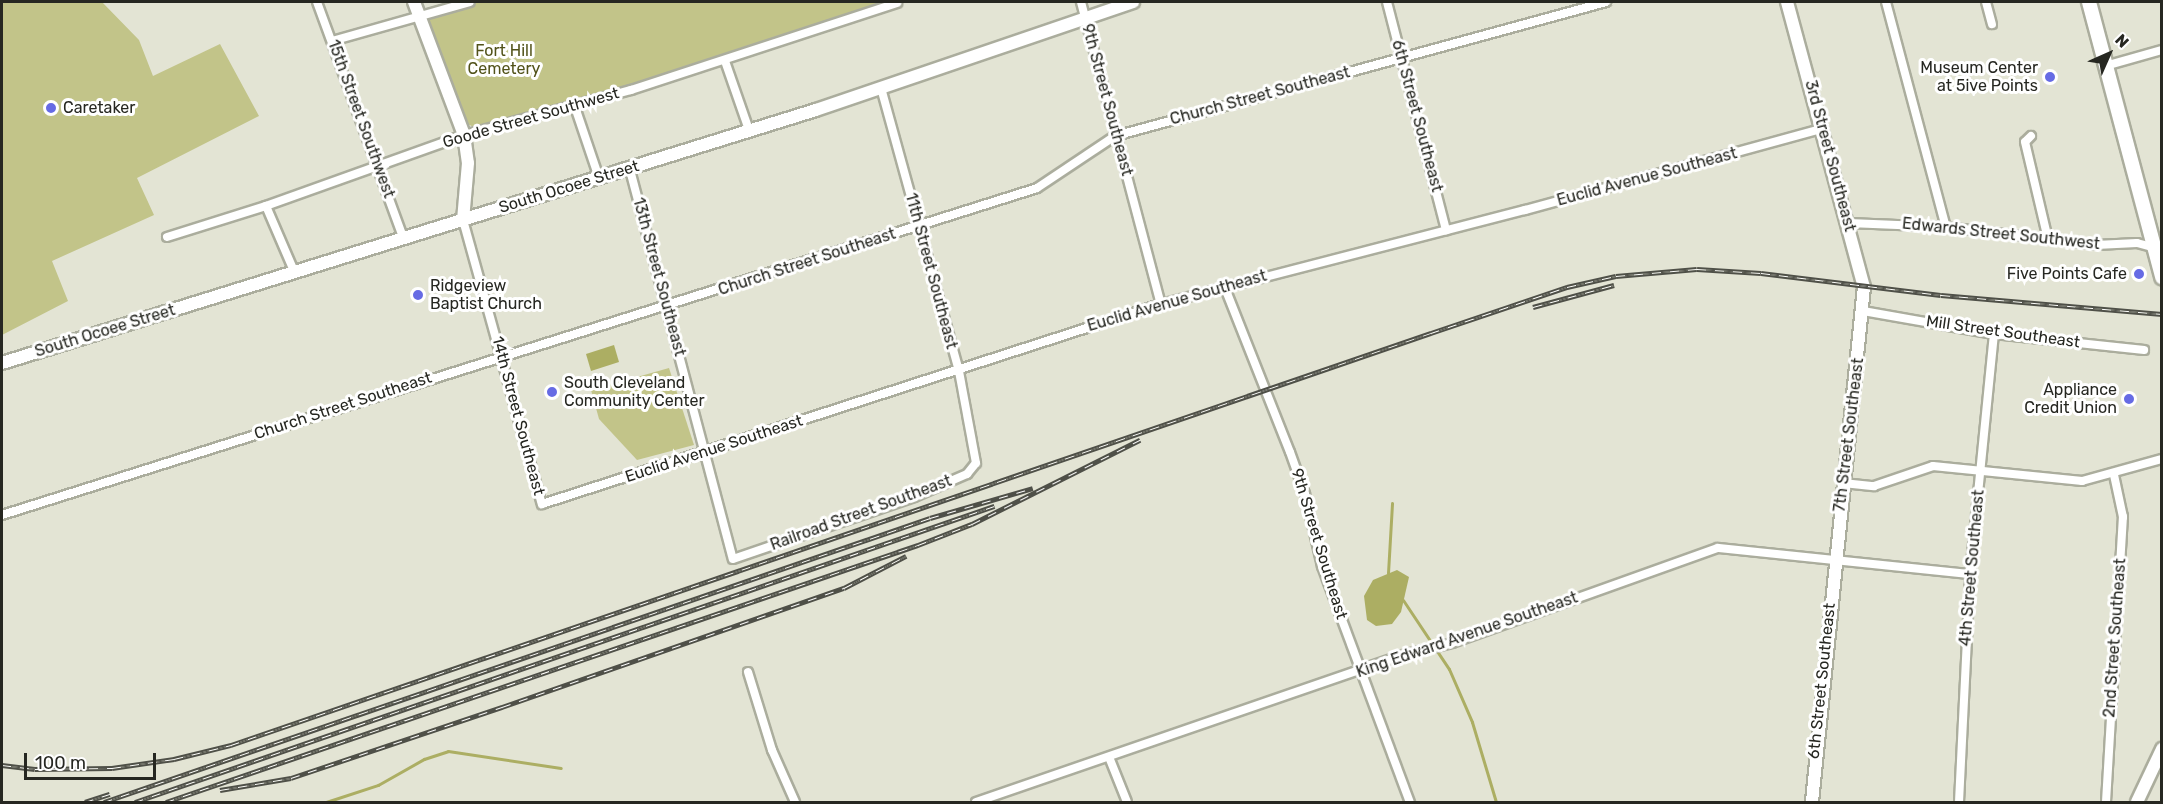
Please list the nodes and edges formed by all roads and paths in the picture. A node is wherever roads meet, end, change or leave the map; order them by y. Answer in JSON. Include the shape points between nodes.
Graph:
{"nodes":[{"id":1,"x":317,"y":2,"type":"edge"},
{"id":2,"x":414,"y":2,"type":"edge"},
{"id":3,"x":470,"y":2,"type":"edge"},
{"id":4,"x":1080,"y":2,"type":"edge"},
{"id":5,"x":1133,"y":2,"type":"edge"},
{"id":6,"x":1387,"y":2,"type":"edge"},
{"id":7,"x":1606,"y":2,"type":"edge"},
{"id":8,"x":1787,"y":2,"type":"edge"},
{"id":9,"x":1886,"y":2,"type":"edge"},
{"id":10,"x":1986,"y":2,"type":"edge"},
{"id":11,"x":2089,"y":2,"type":"edge"},
{"id":12,"x":897,"y":3,"type":"dead end"},
{"id":13,"x":420,"y":16,"type":"junction"},
{"id":14,"x":1086,"y":19,"type":"junction"},
{"id":15,"x":1992,"y":24,"type":"dead end"},
{"id":16,"x":333,"y":41,"type":"junction"},
{"id":17,"x":2162,"y":50,"type":"edge"},
{"id":18,"x":1401,"y":57,"type":"junction"},
{"id":19,"x":725,"y":61,"type":"junction"},
{"id":20,"x":2105,"y":66,"type":"junction"},
{"id":21,"x":881,"y":88,"type":"junction"},
{"id":22,"x":574,"y":104,"type":"junction"},
{"id":23,"x":1821,"y":129,"type":"junction"},
{"id":24,"x":749,"y":130,"type":"junction"},
{"id":25,"x":465,"y":135,"type":"junction"},
{"id":26,"x":1115,"y":136,"type":"junction"},
{"id":27,"x":2031,"y":136,"type":"dead end"},
{"id":28,"x":378,"y":167,"type":"junction"},
{"id":29,"x":630,"y":170,"type":"junction"},
{"id":30,"x":599,"y":178,"type":"junction"},
{"id":31,"x":266,"y":206,"type":"junction"},
{"id":32,"x":463,"y":220,"type":"junction"},
{"id":33,"x":1849,"y":223,"type":"junction"},
{"id":34,"x":918,"y":226,"type":"junction"},
{"id":35,"x":1946,"y":227,"type":"junction"},
{"id":36,"x":1446,"y":230,"type":"junction"},
{"id":37,"x":167,"y":237,"type":"dead end"},
{"id":38,"x":403,"y":237,"type":"junction"},
{"id":39,"x":2048,"y":239,"type":"junction"},
{"id":40,"x":2157,"y":249,"type":"edge"},
{"id":41,"x":294,"y":271,"type":"junction"},
{"id":42,"x":2162,"y":277,"type":"edge"},
{"id":43,"x":1225,"y":288,"type":"junction"},
{"id":44,"x":1161,"y":304,"type":"junction"},
{"id":45,"x":668,"y":307,"type":"junction"},
{"id":46,"x":1863,"y":311,"type":"junction"},
{"id":47,"x":1994,"y":334,"type":"junction"},
{"id":48,"x":2144,"y":350,"type":"dead end"},
{"id":49,"x":501,"y":356,"type":"junction"},
{"id":50,"x":2,"y":363,"type":"edge"},
{"id":51,"x":959,"y":371,"type":"junction"},
{"id":52,"x":705,"y":452,"type":"junction"},
{"id":53,"x":976,"y":454,"type":"joint"},
{"id":54,"x":2162,"y":459,"type":"edge"},
{"id":55,"x":1980,"y":472,"type":"junction"},
{"id":56,"x":2114,"y":475,"type":"junction"},
{"id":57,"x":1843,"y":483,"type":"junction"},
{"id":58,"x":542,"y":504,"type":"joint"},
{"id":59,"x":2,"y":515,"type":"edge"},
{"id":60,"x":733,"y":559,"type":"joint"},
{"id":61,"x":1834,"y":559,"type":"junction"},
{"id":62,"x":1970,"y":574,"type":"junction"},
{"id":63,"x":1360,"y":671,"type":"junction"},
{"id":64,"x":748,"y":672,"type":"dead end"},
{"id":65,"x":2162,"y":749,"type":"edge"},
{"id":66,"x":1109,"y":757,"type":"junction"},
{"id":67,"x":795,"y":802,"type":"edge"},
{"id":68,"x":976,"y":802,"type":"edge"},
{"id":69,"x":1127,"y":802,"type":"edge"},
{"id":70,"x":1410,"y":802,"type":"edge"},
{"id":71,"x":1812,"y":802,"type":"edge"},
{"id":72,"x":1959,"y":802,"type":"edge"},
{"id":73,"x":2106,"y":802,"type":"edge"},
{"id":74,"x":2137,"y":802,"type":"edge"}],
"edges":[{"from":1,"to":16,"type":"street","name":"15th Street Southwest"},
{"from":2,"to":13,"type":"street","name":"14th Street Southeast"},
{"from":3,"to":13,"type":"street"},
{"from":4,"to":14,"type":"street","name":"9th Street Southeast"},
{"from":5,"to":14,"type":"street","name":"South Ocoee Street"},
{"from":6,"to":18,"type":"street","name":"6th Street Southeast"},
{"from":7,"to":18,"type":"street","name":"Church Street Southeast"},
{"from":8,"to":23,"type":"street","name":"3rd Street Southeast"},
{"from":9,"to":35,"type":"street"},
{"from":10,"to":15,"type":"street"},
{"from":11,"to":20,"type":"main road"},
{"from":12,"to":19,"type":"street","name":"Goode Street Southwest"},
{"from":13,"to":16,"type":"street"},
{"from":13,"to":25,"type":"street","name":"14th Street Southeast"},
{"from":14,"to":21,"type":"street","name":"South Ocoee Street"},
{"from":14,"to":26,"type":"street","name":"9th Street Southeast"},
{"from":16,"to":28,"type":"street","name":"15th Street Southwest"},
{"from":17,"to":20,"type":"street"},
{"from":18,"to":26,"type":"street","name":"Church Street Southeast"},
{"from":18,"to":36,"type":"street","name":"6th Street Southeast"},
{"from":19,"to":22,"type":"street","name":"Goode Street Southwest"},
{"from":19,"to":24,"type":"street"},
{"from":20,"to":40,"type":"main road"},
{"from":21,"to":24,"type":"street","name":"South Ocoee Street"},
{"from":21,"to":34,"type":"street","name":"11th Street Southeast"},
{"from":22,"to":25,"type":"street","name":"Goode Street Southwest"},
{"from":22,"to":30,"type":"street"},
{"from":23,"to":33,"type":"street","name":"3rd Street Southeast"},
{"from":23,"to":36,"type":"street","name":"Euclid Avenue Southeast"},
{"from":24,"to":29,"type":"street","name":"South Ocoee Street"},
{"from":25,"to":28,"type":"street","name":"Goode Street Southwest"},
{"from":25,"to":32,"type":"street","name":"14th Street Southeast","via":[[468,163]]},
{"from":26,"to":34,"type":"street","name":"Church Street Southeast","via":[[1037,188]]},
{"from":26,"to":44,"type":"street","name":"9th Street Southeast"},
{"from":27,"to":39,"type":"street","via":[[2025,142]]},
{"from":28,"to":31,"type":"street","name":"Goode Street Southwest"},
{"from":28,"to":38,"type":"street","name":"15th Street Southwest"},
{"from":29,"to":30,"type":"street","name":"South Ocoee Street"},
{"from":29,"to":45,"type":"street","name":"13th Street Southeast"},
{"from":30,"to":32,"type":"street","name":"South Ocoee Street"},
{"from":31,"to":37,"type":"street","name":"Goode Street Southwest"},
{"from":31,"to":41,"type":"street"},
{"from":32,"to":38,"type":"street","name":"South Ocoee Street"},
{"from":32,"to":49,"type":"street","name":"14th Street Southeast"},
{"from":33,"to":35,"type":"street","name":"Edwards Street Southwest"},
{"from":33,"to":46,"type":"street","name":"3rd Street Southeast","via":[[1864,287]]},
{"from":34,"to":45,"type":"street","name":"Church Street Southeast"},
{"from":34,"to":51,"type":"street","name":"11th Street Southeast"},
{"from":35,"to":39,"type":"street","name":"Edwards Street Southwest"},
{"from":36,"to":43,"type":"street","name":"Euclid Avenue Southeast"},
{"from":38,"to":41,"type":"street","name":"South Ocoee Street"},
{"from":39,"to":40,"type":"street","name":"Edwards Street Southwest","via":[[2096,245],[2137,243]]},
{"from":40,"to":42,"type":"main road"},
{"from":41,"to":50,"type":"street","name":"South Ocoee Street"},
{"from":43,"to":44,"type":"street","name":"Euclid Avenue Southeast"},
{"from":43,"to":63,"type":"street","name":"9th Street Southeast","via":[[1305,494],[1322,566]]},
{"from":44,"to":51,"type":"street","name":"Euclid Avenue Southeast"},
{"from":45,"to":49,"type":"street","name":"Church Street Southeast"},
{"from":45,"to":52,"type":"street","name":"13th Street Southeast"},
{"from":46,"to":47,"type":"street","name":"Mill Street Southeast"},
{"from":46,"to":57,"type":"street","name":"7th Street Southeast"},
{"from":47,"to":48,"type":"street","name":"Mill Street Southeast"},
{"from":47,"to":55,"type":"street","name":"4th Street Southeast"},
{"from":49,"to":58,"type":"street","name":"14th Street Southeast"},
{"from":49,"to":59,"type":"street","name":"Church Street Southeast"},
{"from":51,"to":52,"type":"street","name":"Euclid Avenue Southeast"},
{"from":51,"to":53,"type":"street","name":"11th Street Southeast"},
{"from":52,"to":58,"type":"street","name":"Euclid Avenue Southeast"},
{"from":52,"to":60,"type":"street","name":"13th Street Southeast"},
{"from":53,"to":60,"type":"street","name":"Railroad Street Southeast","via":[[972,470],[941,486]]},
{"from":54,"to":56,"type":"street"},
{"from":55,"to":56,"type":"street","via":[[2082,481]]},
{"from":55,"to":57,"type":"street","via":[[1933,466],[1874,486]]},
{"from":55,"to":62,"type":"street","name":"4th Street Southeast"},
{"from":56,"to":73,"type":"street","name":"2nd Street Southeast","via":[[2123,517]]},
{"from":57,"to":61,"type":"street","name":"7th Street Southeast"},
{"from":61,"to":62,"type":"street","name":"King Edward Avenue Southeast"},
{"from":61,"to":63,"type":"street","name":"King Edward Avenue Southeast","via":[[1718,548],[1452,643]]},
{"from":61,"to":71,"type":"street","name":"6th Street Southeast"},
{"from":62,"to":72,"type":"street","name":"4th Street Southeast"},
{"from":63,"to":66,"type":"street","name":"King Edward Avenue Southeast"},
{"from":63,"to":70,"type":"street","name":"9th Street Southeast"},
{"from":64,"to":67,"type":"street","via":[[772,750]]},
{"from":65,"to":74,"type":"street"},
{"from":66,"to":68,"type":"street","name":"King Edward Avenue Southeast"},
{"from":66,"to":69,"type":"street"}]}
